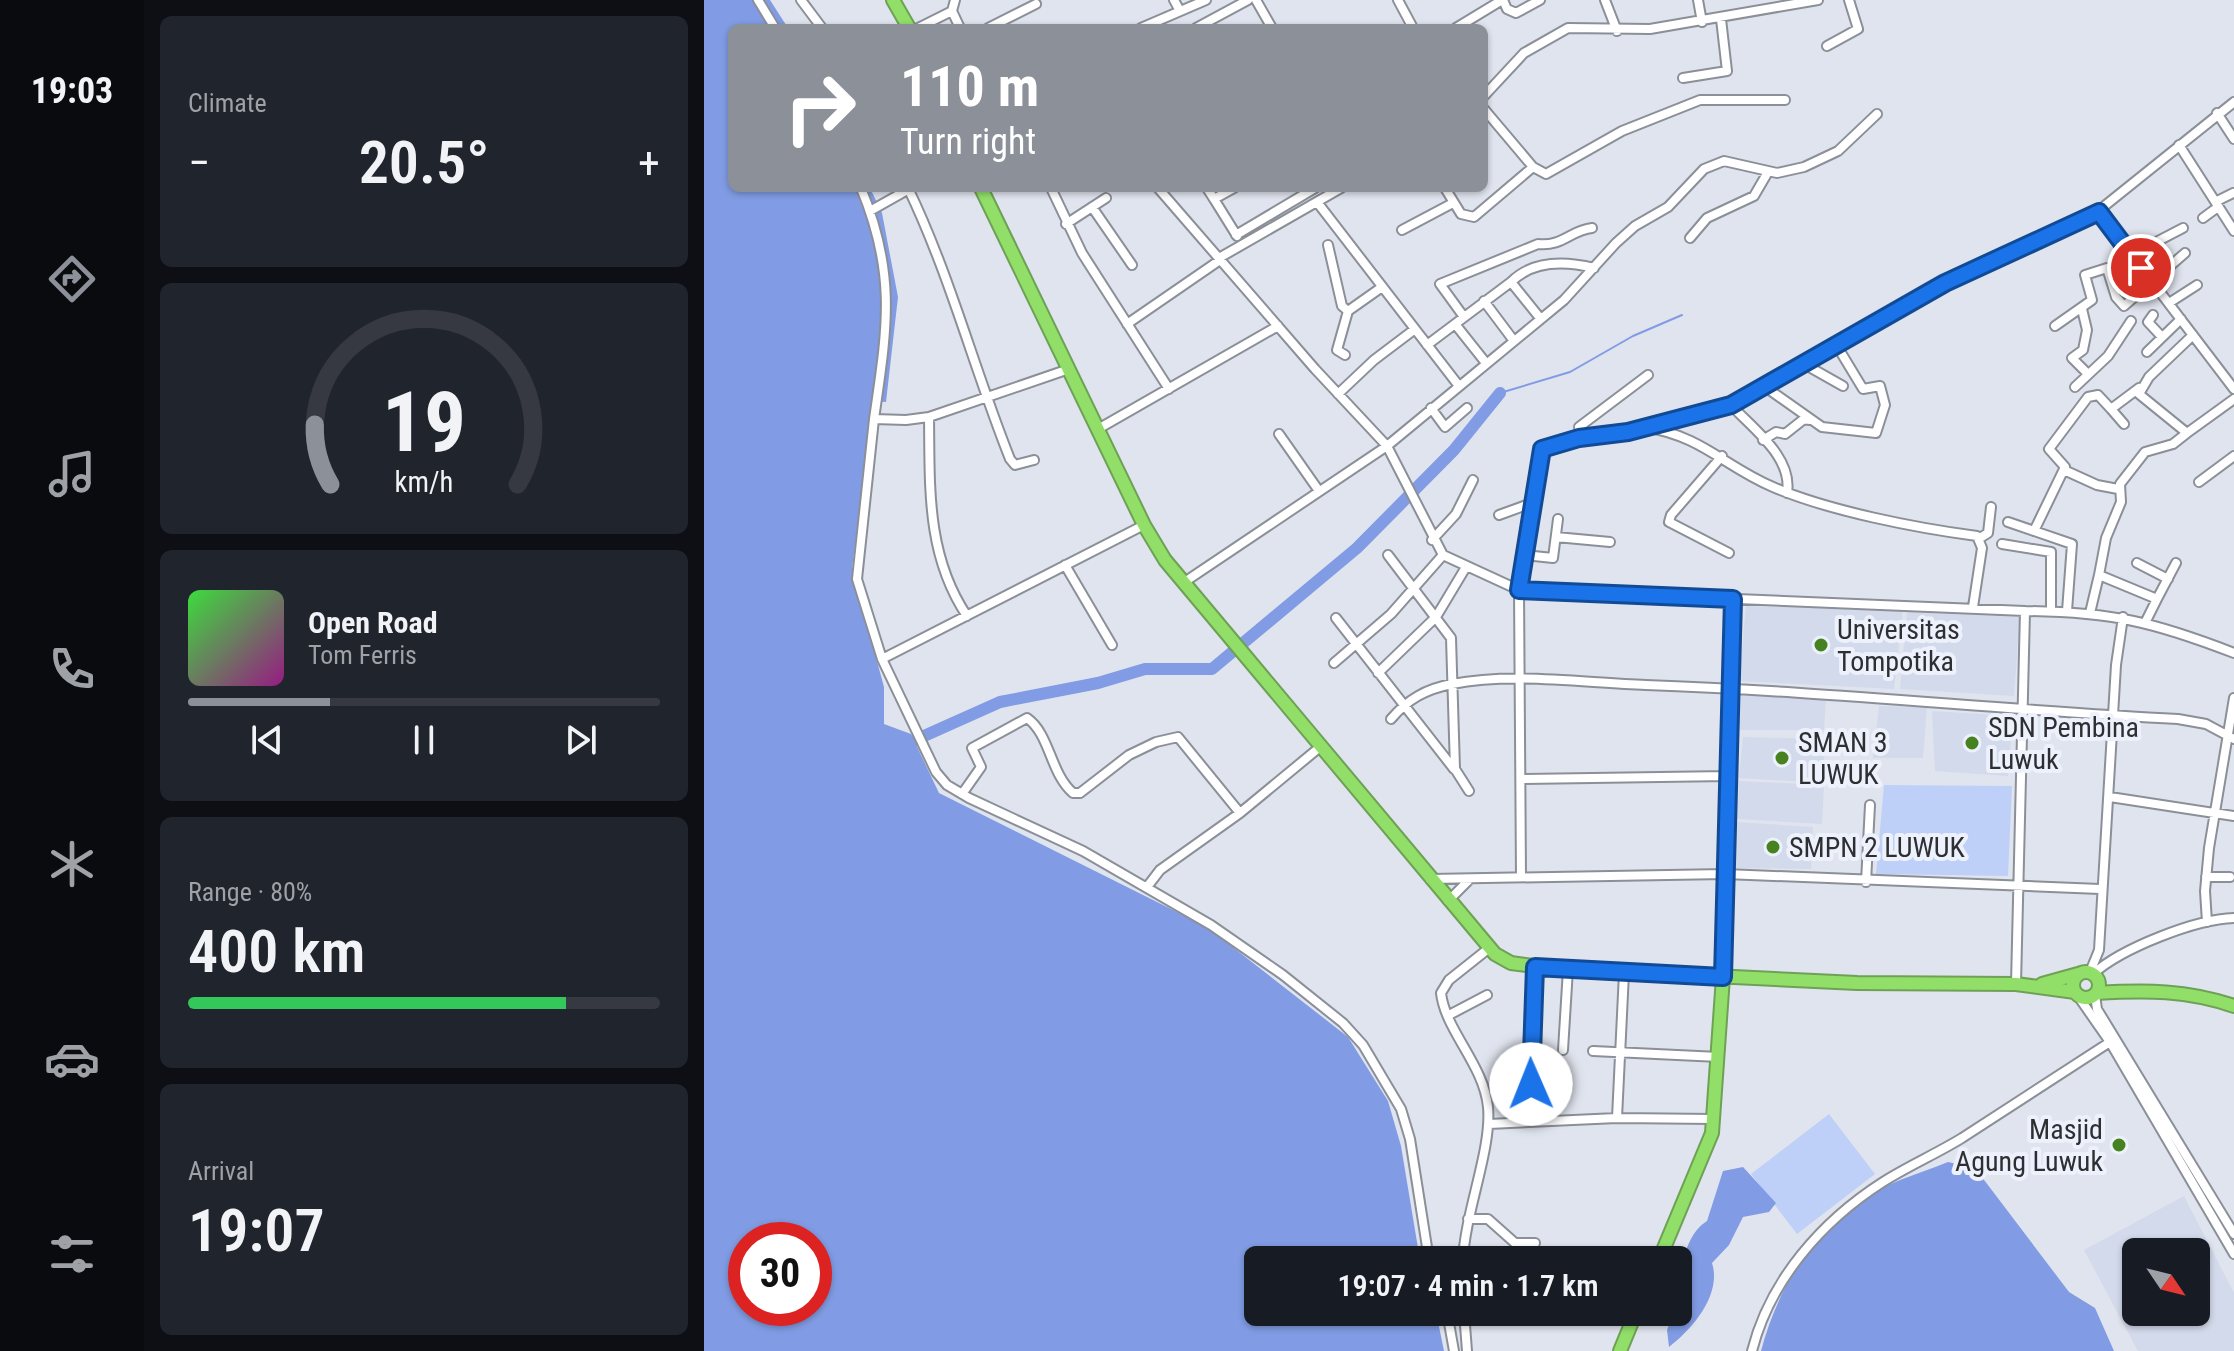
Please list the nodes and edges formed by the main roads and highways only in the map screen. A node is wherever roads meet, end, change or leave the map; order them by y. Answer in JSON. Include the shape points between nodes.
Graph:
{"nodes":[{"id":1,"x":893,"y":0,"type":"edge"},
{"id":2,"x":907,"y":24,"type":"edge"},
{"id":3,"x":983,"y":192,"type":"edge"},
{"id":4,"x":2090,"y":975,"type":"junction"},
{"id":5,"x":1723,"y":977,"type":"junction"},
{"id":6,"x":2039,"y":985,"type":"junction"},
{"id":7,"x":2133,"y":989,"type":"junction"},
{"id":8,"x":2077,"y":994,"type":"junction"},
{"id":9,"x":2096,"y":994,"type":"junction"},
{"id":10,"x":2234,"y":1006,"type":"edge"},
{"id":11,"x":1665,"y":1246,"type":"edge"},
{"id":12,"x":1630,"y":1326,"type":"edge"},
{"id":13,"x":1620,"y":1351,"type":"edge"}],
"edges":[{"from":1,"to":2,"type":"highway"},
{"from":3,"to":5,"type":"highway","via":[[1144,525],[1183,583],[1488,949],[1511,963],[1535,967]]},
{"from":4,"to":6,"type":"highway"},
{"from":4,"to":7,"type":"highway"},
{"from":4,"to":8,"type":"highway","via":[[2074,981]]},
{"from":4,"to":9,"type":"highway"},
{"from":5,"to":6,"type":"highway"},
{"from":5,"to":11,"type":"highway","via":[[1714,1119]]},
{"from":6,"to":8,"type":"highway"},
{"from":7,"to":9,"type":"highway"},
{"from":7,"to":10,"type":"highway","via":[[2196,995]]},
{"from":8,"to":9,"type":"highway"},
{"from":12,"to":13,"type":"highway"}]}
